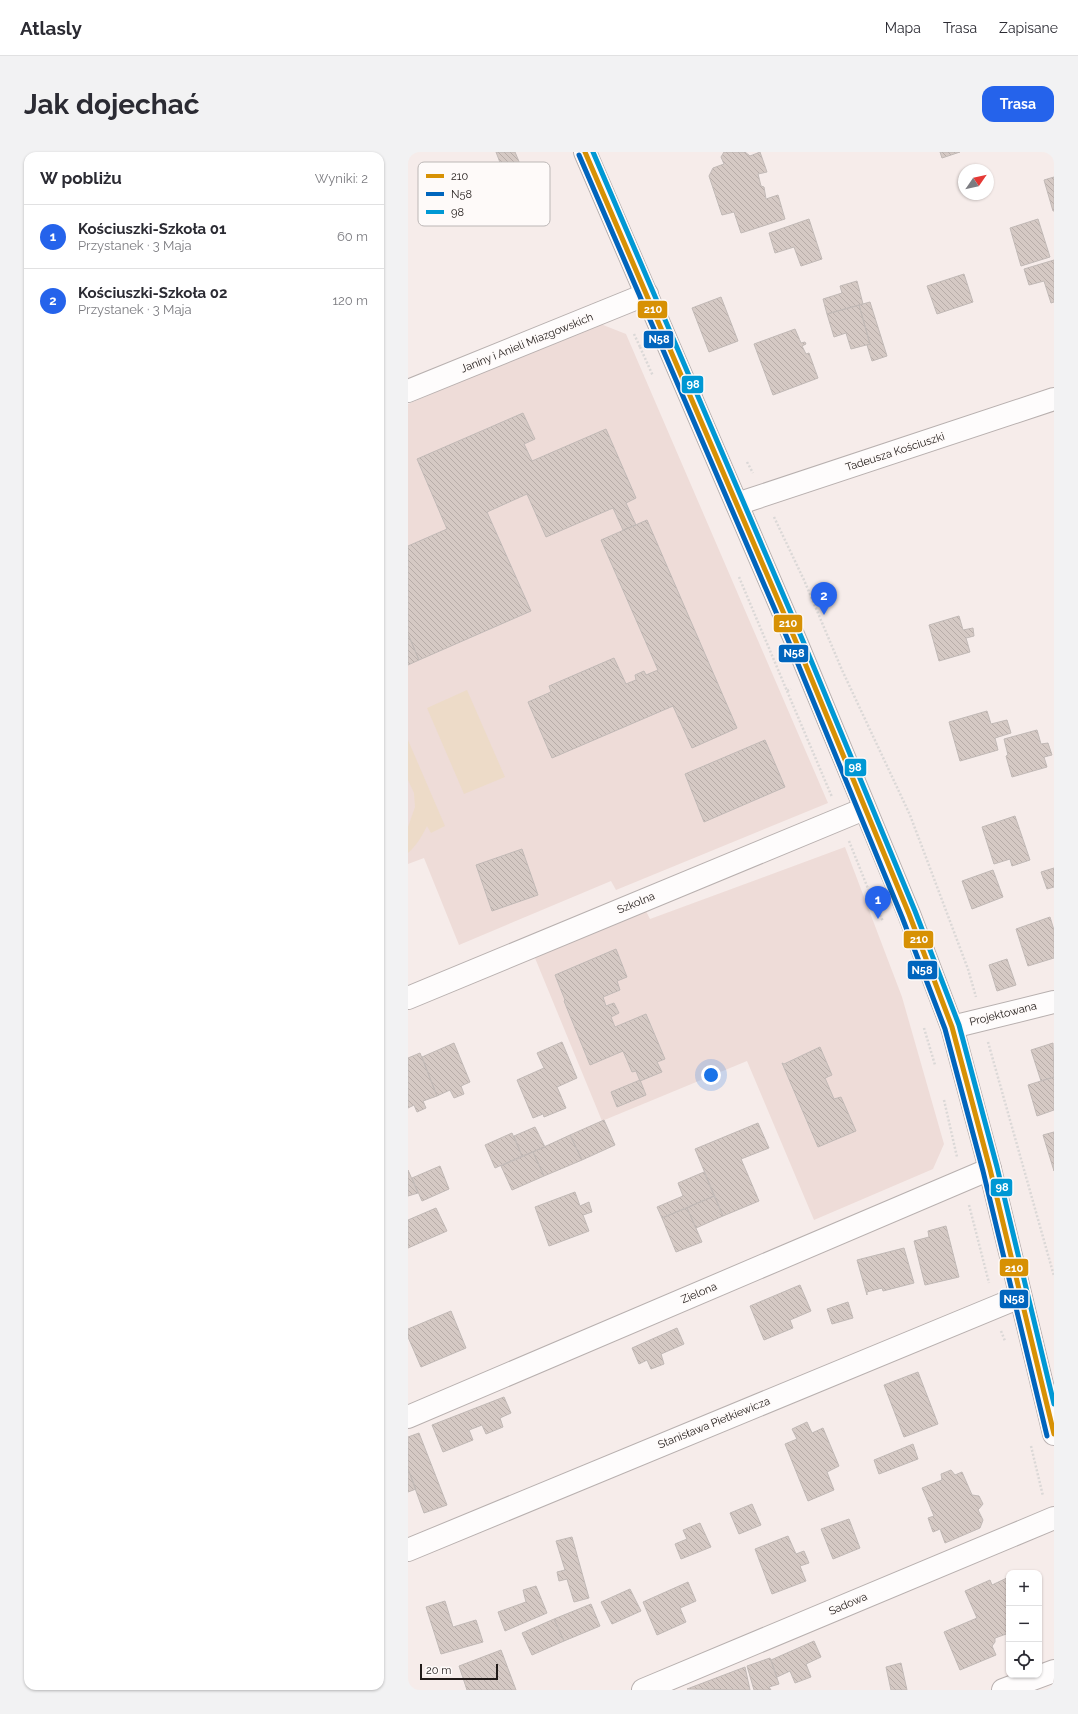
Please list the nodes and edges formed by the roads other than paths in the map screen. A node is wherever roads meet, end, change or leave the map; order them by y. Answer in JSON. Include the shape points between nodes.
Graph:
{"nodes":[{"id":1,"x":585,"y":152,"type":"edge"},
{"id":2,"x":647,"y":294,"type":"junction"},
{"id":3,"x":408,"y":391,"type":"edge"},
{"id":4,"x":1054,"y":399,"type":"edge"},
{"id":5,"x":737,"y":504,"type":"junction"},
{"id":6,"x":864,"y":809,"type":"junction"},
{"id":7,"x":408,"y":998,"type":"edge"},
{"id":8,"x":1054,"y":1002,"type":"edge"},
{"id":9,"x":952,"y":1026,"type":"junction"},
{"id":10,"x":990,"y":1169,"type":"junction"},
{"id":11,"x":1020,"y":1297,"type":"junction"},
{"id":12,"x":1049,"y":1393,"type":"edge"},
{"id":13,"x":408,"y":1417,"type":"edge"},
{"id":14,"x":1054,"y":1434,"type":"edge"},
{"id":15,"x":1054,"y":1518,"type":"edge"},
{"id":16,"x":408,"y":1550,"type":"edge"},
{"id":17,"x":1054,"y":1671,"type":"edge"},
{"id":18,"x":643,"y":1690,"type":"edge"},
{"id":19,"x":1004,"y":1690,"type":"edge"}],
"edges":[{"from":1,"to":2,"type":"street"},
{"from":2,"to":3,"type":"street","name":"Janiny i Anieli Miazgowskich"},
{"from":2,"to":5,"type":"street"},
{"from":4,"to":5,"type":"street","name":"Tadeusza Kościuszki"},
{"from":5,"to":6,"type":"street"},
{"from":6,"to":7,"type":"street","name":"Szkolna"},
{"from":6,"to":9,"type":"street","via":[[909,914]]},
{"from":8,"to":9,"type":"street","name":"Projektowana"},
{"from":9,"to":10,"type":"street"},
{"from":10,"to":11,"type":"street"},
{"from":10,"to":13,"type":"street","name":"Zielona"},
{"from":11,"to":12,"type":"street"},
{"from":11,"to":16,"type":"street","name":"Stanisława Pietkiewicza"},
{"from":12,"to":14,"type":"street"},
{"from":15,"to":18,"type":"street","name":"Sadowa"},
{"from":17,"to":19,"type":"street"}]}
